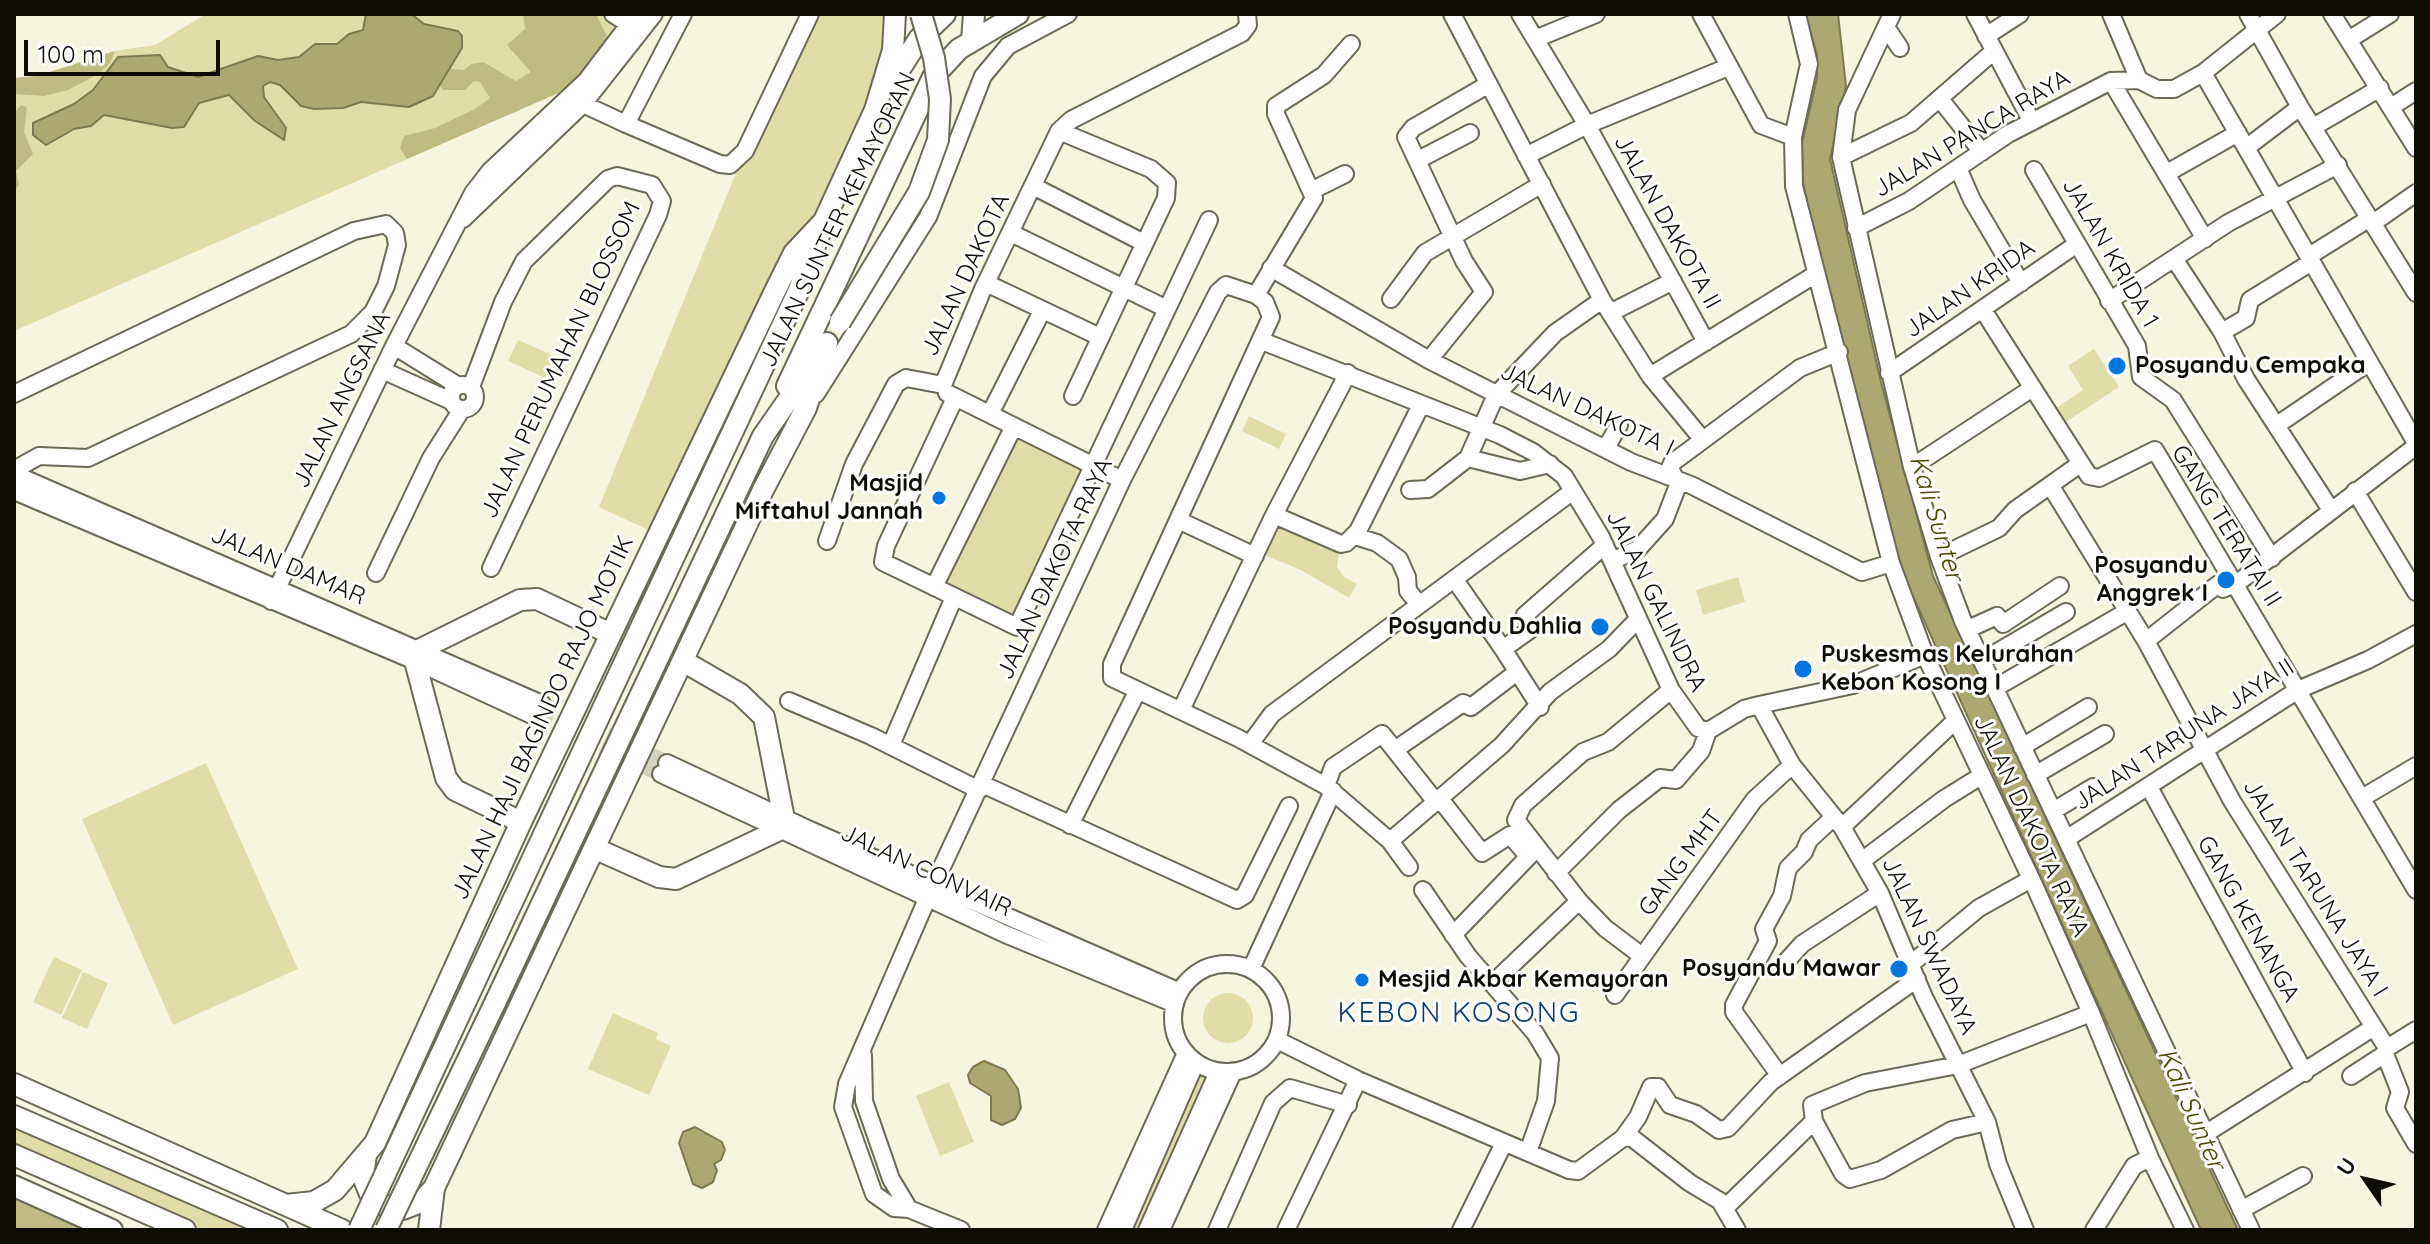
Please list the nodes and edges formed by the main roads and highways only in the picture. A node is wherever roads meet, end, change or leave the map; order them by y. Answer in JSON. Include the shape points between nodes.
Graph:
{"nodes":[{"id":1,"x":895,"y":14,"type":"edge"},
{"id":2,"x":921,"y":14,"type":"edge"},
{"id":3,"x":945,"y":14,"type":"edge"},
{"id":4,"x":974,"y":14,"type":"edge"},
{"id":5,"x":1018,"y":14,"type":"edge"},
{"id":6,"x":972,"y":40,"type":"junction"},
{"id":7,"x":875,"y":110,"type":"junction"},
{"id":8,"x":824,"y":221,"type":"junction"},
{"id":9,"x":827,"y":343,"type":"junction"},
{"id":10,"x":763,"y":436,"type":"junction"},
{"id":11,"x":611,"y":634,"type":"junction"},
{"id":12,"x":683,"y":661,"type":"junction"},
{"id":13,"x":521,"y":822,"type":"junction"},
{"id":14,"x":571,"y":846,"type":"junction"},
{"id":15,"x":596,"y":849,"type":"junction"},
{"id":16,"x":490,"y":892,"type":"junction"},
{"id":17,"x":561,"y":919,"type":"junction"},
{"id":18,"x":502,"y":926,"type":"junction"},
{"id":19,"x":14,"y":1084,"type":"edge"},
{"id":20,"x":14,"y":1116,"type":"edge"},
{"id":21,"x":141,"y":1141,"type":"junction"},
{"id":22,"x":375,"y":1143,"type":"junction"},
{"id":23,"x":14,"y":1155,"type":"edge"},
{"id":24,"x":14,"y":1186,"type":"edge"},
{"id":25,"x":434,"y":1188,"type":"junction"},
{"id":26,"x":193,"y":1194,"type":"junction"},
{"id":27,"x":286,"y":1205,"type":"junction"},
{"id":28,"x":112,"y":1230,"type":"edge"},
{"id":29,"x":185,"y":1230,"type":"edge"},
{"id":30,"x":277,"y":1230,"type":"edge"},
{"id":31,"x":342,"y":1230,"type":"edge"},
{"id":32,"x":359,"y":1230,"type":"edge"},
{"id":33,"x":386,"y":1230,"type":"edge"},
{"id":34,"x":429,"y":1230,"type":"edge"}],
"edges":[{"from":1,"to":7,"type":"main road","name":"JALAN HAJI BAGINDO RAJO MOTIK","via":[[893,50]]},
{"from":2,"to":9,"type":"main road","bridge":true,"via":[[940,99],[938,140],[919,192]]},
{"from":3,"to":7,"type":"main road","name":"JALAN SUNTER KEMAYORAN","via":[[919,39]]},
{"from":4,"to":6,"type":"main road"},
{"from":5,"to":6,"type":"main road","name":"JALAN SUNTER KEMAYORAN"},
{"from":6,"to":10,"type":"main road","name":"JALAN SUNTER KEMAYORAN","via":[[927,88]]},
{"from":7,"to":8,"type":"main road","name":"JALAN HAJI BAGINDO RAJO MOTIK"},
{"from":8,"to":11,"type":"main road","name":"JALAN HAJI BAGINDO RAJO MOTIK","via":[[794,253]]},
{"from":8,"to":18,"type":"main road","name":"JALAN HAJI BAGINDO RAJO MOTIK","via":[[799,290]]},
{"from":9,"to":10,"type":"main road"},
{"from":9,"to":12,"type":"main road","via":[[806,408]]},
{"from":10,"to":14,"type":"main road"},
{"from":11,"to":13,"type":"main road","name":"JALAN HAJI BAGINDO RAJO MOTIK"},
{"from":11,"to":13,"type":"main road","via":[[537,599],[520,600],[418,655],[446,778],[455,790]]},
{"from":12,"to":15,"type":"main road"},
{"from":12,"to":15,"type":"main road","via":[[740,694],[764,717],[782,824],[676,879],[659,877]]},
{"from":13,"to":16,"type":"main road","name":"JALAN HAJI BAGINDO RAJO MOTIK"},
{"from":14,"to":17,"type":"main road"},
{"from":14,"to":33,"type":"main road","bridge":true},
{"from":15,"to":17,"type":"main road"},
{"from":16,"to":18,"type":"main road"},
{"from":16,"to":22,"type":"main road","name":"JALAN HAJI BAGINDO RAJO MOTIK"},
{"from":17,"to":25,"type":"main road"},
{"from":18,"to":32,"type":"main road","name":"JALAN HAJI BAGINDO RAJO MOTIK","bridge":true},
{"from":19,"to":21,"type":"main road"},
{"from":20,"to":26,"type":"main road"},
{"from":21,"to":26,"type":"main road"},
{"from":21,"to":27,"type":"main road"},
{"from":22,"to":25,"type":"main road","via":[[364,1159],[363,1177],[370,1194],[385,1206],[412,1206]]},
{"from":22,"to":27,"type":"main road","name":"JALAN HAJI BAGINDO RAJO MOTIK","via":[[335,1190],[314,1202]]},
{"from":23,"to":29,"type":"main road"},
{"from":24,"to":28,"type":"main road"},
{"from":25,"to":34,"type":"main road"},
{"from":26,"to":30,"type":"main road"},
{"from":27,"to":31,"type":"main road"}]}
